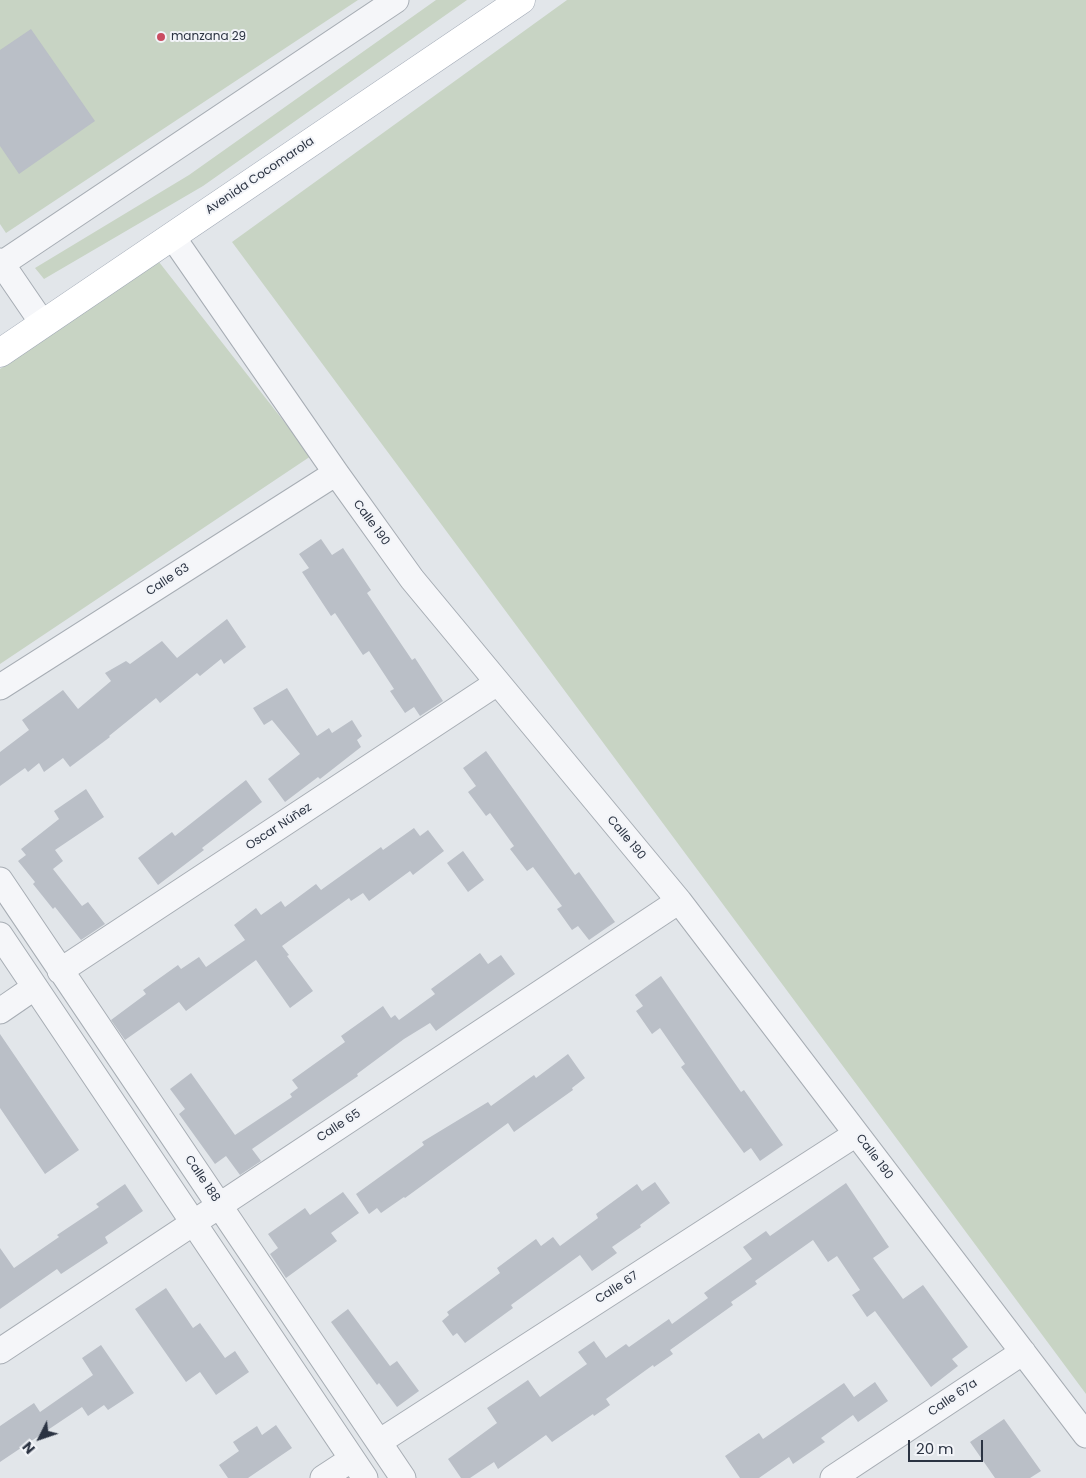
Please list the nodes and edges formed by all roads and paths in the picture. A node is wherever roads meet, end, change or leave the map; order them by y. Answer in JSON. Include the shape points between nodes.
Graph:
{"nodes":[{"id":1,"x":396,"y":0,"type":"edge"},
{"id":2,"x":521,"y":0,"type":"edge"},
{"id":3,"x":172,"y":236,"type":"junction"},
{"id":4,"x":1,"y":264,"type":"edge"},
{"id":5,"x":43,"y":324,"type":"junction"},
{"id":6,"x":0,"y":352,"type":"edge"},
{"id":7,"x":336,"y":473,"type":"junction"},
{"id":8,"x":497,"y":684,"type":"junction"},
{"id":9,"x":0,"y":687,"type":"edge"},
{"id":10,"x":0,"y":880,"type":"edge"},
{"id":11,"x":679,"y":902,"type":"junction"},
{"id":12,"x":0,"y":935,"type":"edge"},
{"id":13,"x":60,"y":971,"type":"junction"},
{"id":14,"x":35,"y":987,"type":"junction"},
{"id":15,"x":0,"y":1011,"type":"edge"},
{"id":16,"x":856,"y":1134,"type":"junction"},
{"id":17,"x":220,"y":1205,"type":"junction"},
{"id":18,"x":193,"y":1222,"type":"junction"},
{"id":19,"x":0,"y":1351,"type":"edge"},
{"id":20,"x":1023,"y":1352,"type":"junction"},
{"id":21,"x":1086,"y":1435,"type":"edge"},
{"id":22,"x":379,"y":1442,"type":"junction"},
{"id":23,"x":359,"y":1469,"type":"edge"},
{"id":24,"x":323,"y":1478,"type":"edge"},
{"id":25,"x":403,"y":1478,"type":"edge"},
{"id":26,"x":833,"y":1478,"type":"edge"}],
"edges":[{"from":1,"to":4,"type":"street"},
{"from":2,"to":3,"type":"main road","name":"Avenida Cocomarola"},
{"from":3,"to":5,"type":"main road","name":"Avenida Cocomarola"},
{"from":3,"to":7,"type":"street","name":"Calle 190"},
{"from":4,"to":5,"type":"street"},
{"from":5,"to":6,"type":"main road","name":"Avenida Cocomarola"},
{"from":7,"to":8,"type":"street","name":"Calle 190","via":[[412,579]]},
{"from":7,"to":9,"type":"street","name":"Calle 63"},
{"from":8,"to":11,"type":"street","name":"Calle 190"},
{"from":8,"to":13,"type":"street","name":"Oscar Núñez"},
{"from":10,"to":13,"type":"street","name":"Calle 188"},
{"from":11,"to":16,"type":"street","name":"Calle 190"},
{"from":11,"to":17,"type":"street","name":"Calle 65"},
{"from":12,"to":14,"type":"street"},
{"from":13,"to":17,"type":"street","name":"Calle 188"},
{"from":14,"to":15,"type":"street"},
{"from":14,"to":18,"type":"street"},
{"from":16,"to":20,"type":"street","name":"Calle 190"},
{"from":16,"to":22,"type":"street","name":"Calle 67"},
{"from":17,"to":18,"type":"street","name":"Calle 65"},
{"from":17,"to":22,"type":"street","name":"Calle 188"},
{"from":18,"to":19,"type":"street","name":"Calle 65"},
{"from":18,"to":23,"type":"street"},
{"from":20,"to":21,"type":"street","name":"Calle 190"},
{"from":20,"to":26,"type":"street","name":"Calle 67a"},
{"from":22,"to":25,"type":"street","name":"Calle 188"},
{"from":23,"to":24,"type":"street"}]}
